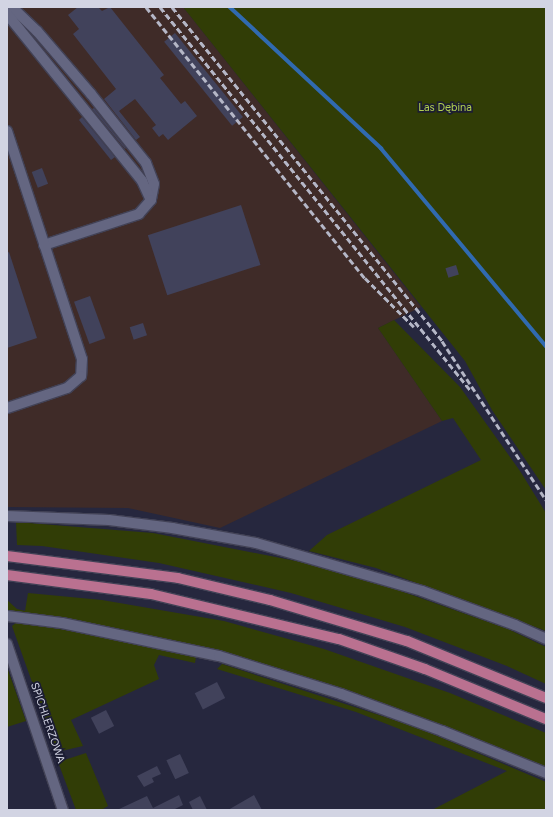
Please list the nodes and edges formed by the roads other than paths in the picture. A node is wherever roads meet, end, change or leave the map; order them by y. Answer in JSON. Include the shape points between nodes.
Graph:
{"nodes":[{"id":1,"x":12,"y":7,"type":"edge"},
{"id":2,"x":7,"y":14,"type":"edge"},
{"id":3,"x":7,"y":131,"type":"edge"},
{"id":4,"x":151,"y":200,"type":"junction"},
{"id":5,"x":44,"y":245,"type":"junction"},
{"id":6,"x":7,"y":408,"type":"edge"},
{"id":7,"x":7,"y":516,"type":"edge"},
{"id":8,"x":7,"y":556,"type":"edge"},
{"id":9,"x":7,"y":575,"type":"edge"},
{"id":10,"x":7,"y":616,"type":"edge"},
{"id":11,"x":546,"y":639,"type":"edge"},
{"id":12,"x":7,"y":644,"type":"edge"},
{"id":13,"x":546,"y":698,"type":"edge"},
{"id":14,"x":546,"y":719,"type":"edge"},
{"id":15,"x":546,"y":773,"type":"edge"},
{"id":16,"x":63,"y":810,"type":"edge"}],
"edges":[{"from":1,"to":4,"type":"street","via":[[37,31],[86,88],[146,163],[154,184]]},
{"from":2,"to":4,"type":"street","via":[[142,181]]},
{"from":3,"to":5,"type":"street"},
{"from":4,"to":5,"type":"street","via":[[139,214]]},
{"from":5,"to":6,"type":"street","via":[[82,359],[81,376],[67,388]]},
{"from":7,"to":11,"type":"street","via":[[109,520],[256,543],[422,591]]},
{"from":8,"to":13,"type":"main road","via":[[178,578],[270,600],[407,641]]},
{"from":9,"to":14,"type":"main road","via":[[151,594],[339,639],[425,669]]},
{"from":10,"to":15,"type":"street","via":[[62,623],[219,656],[341,694]]},
{"from":12,"to":16,"type":"street","name":"SPICHLERZOWA"}]}
